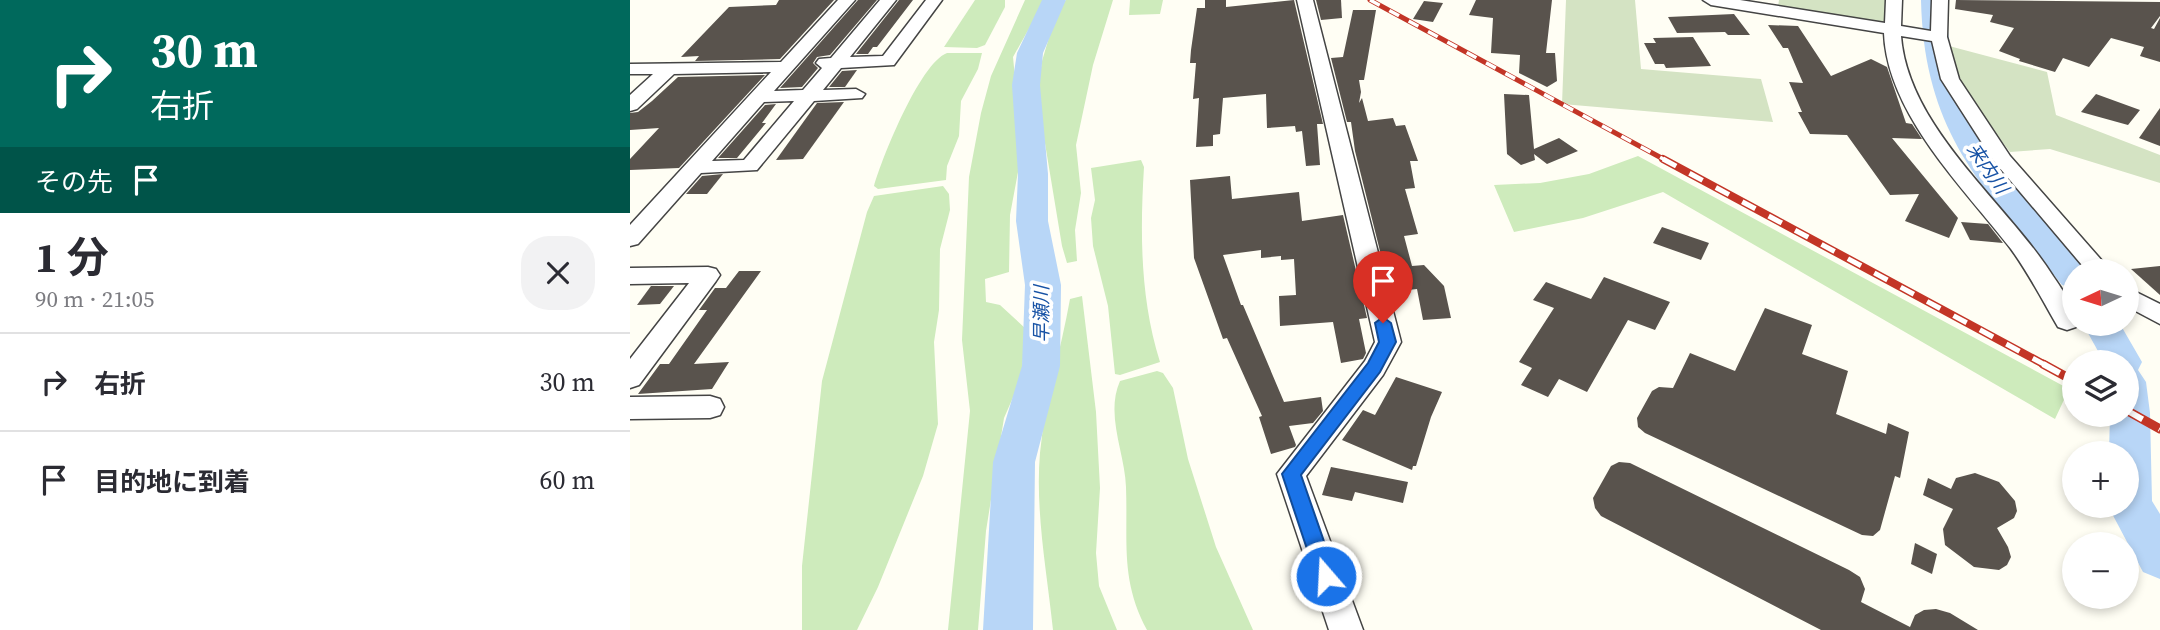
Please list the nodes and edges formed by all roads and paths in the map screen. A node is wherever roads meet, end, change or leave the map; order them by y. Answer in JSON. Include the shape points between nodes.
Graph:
{"nodes":[{"id":1,"x":846,"y":0,"type":"edge"},
{"id":2,"x":888,"y":0,"type":"edge"},
{"id":3,"x":934,"y":0,"type":"edge"},
{"id":4,"x":1305,"y":0,"type":"edge"},
{"id":5,"x":1711,"y":0,"type":"edge"},
{"id":6,"x":1894,"y":0,"type":"edge"},
{"id":7,"x":1940,"y":0,"type":"edge"},
{"id":8,"x":1892,"y":28,"type":"junction"},
{"id":9,"x":1939,"y":37,"type":"junction"},
{"id":10,"x":836,"y":63,"type":"junction"},
{"id":11,"x":786,"y":66,"type":"junction"},
{"id":12,"x":630,"y":69,"type":"edge"},
{"id":13,"x":669,"y":69,"type":"junction"},
{"id":14,"x":856,"y":94,"type":"dead end"},
{"id":15,"x":809,"y":96,"type":"junction"},
{"id":16,"x":758,"y":97,"type":"junction"},
{"id":17,"x":630,"y":105,"type":"edge"},
{"id":18,"x":695,"y":167,"type":"junction"},
{"id":19,"x":632,"y":235,"type":"edge"},
{"id":20,"x":2090,"y":259,"type":"edge"},
{"id":21,"x":630,"y":276,"type":"edge"},
{"id":22,"x":2139,"y":303,"type":"edge"},
{"id":23,"x":2062,"y":312,"type":"edge"},
{"id":24,"x":2160,"y":315,"type":"edge"},
{"id":25,"x":630,"y":378,"type":"edge"},
{"id":26,"x":710,"y":407,"type":"dead end"},
{"id":27,"x":630,"y":408,"type":"edge"},
{"id":28,"x":1346,"y":630,"type":"edge"}],
"edges":[{"from":1,"to":11,"type":"street"},
{"from":2,"to":10,"type":"street"},
{"from":3,"to":10,"type":"street","via":[[888,61]]},
{"from":4,"to":28,"type":"street","via":[[1388,342],[1374,368],[1291,474]]},
{"from":5,"to":8,"type":"street"},
{"from":6,"to":8,"type":"street"},
{"from":7,"to":9,"type":"street"},
{"from":8,"to":9,"type":"street"},
{"from":8,"to":23,"type":"street","via":[[1895,53],[1936,144],[2011,234]]},
{"from":9,"to":20,"type":"street","via":[[1950,79],[1974,118],[2003,160]]},
{"from":10,"to":11,"type":"street"},
{"from":10,"to":15,"type":"street"},
{"from":11,"to":13,"type":"street"},
{"from":11,"to":16,"type":"street"},
{"from":12,"to":13,"type":"street"},
{"from":13,"to":17,"type":"street"},
{"from":14,"to":15,"type":"street"},
{"from":15,"to":16,"type":"street"},
{"from":15,"to":18,"type":"street","via":[[750,166]]},
{"from":16,"to":18,"type":"street"},
{"from":18,"to":19,"type":"street"},
{"from":21,"to":25,"type":"street","via":[[708,275]]},
{"from":22,"to":24,"type":"street"},
{"from":26,"to":27,"type":"street"}]}
